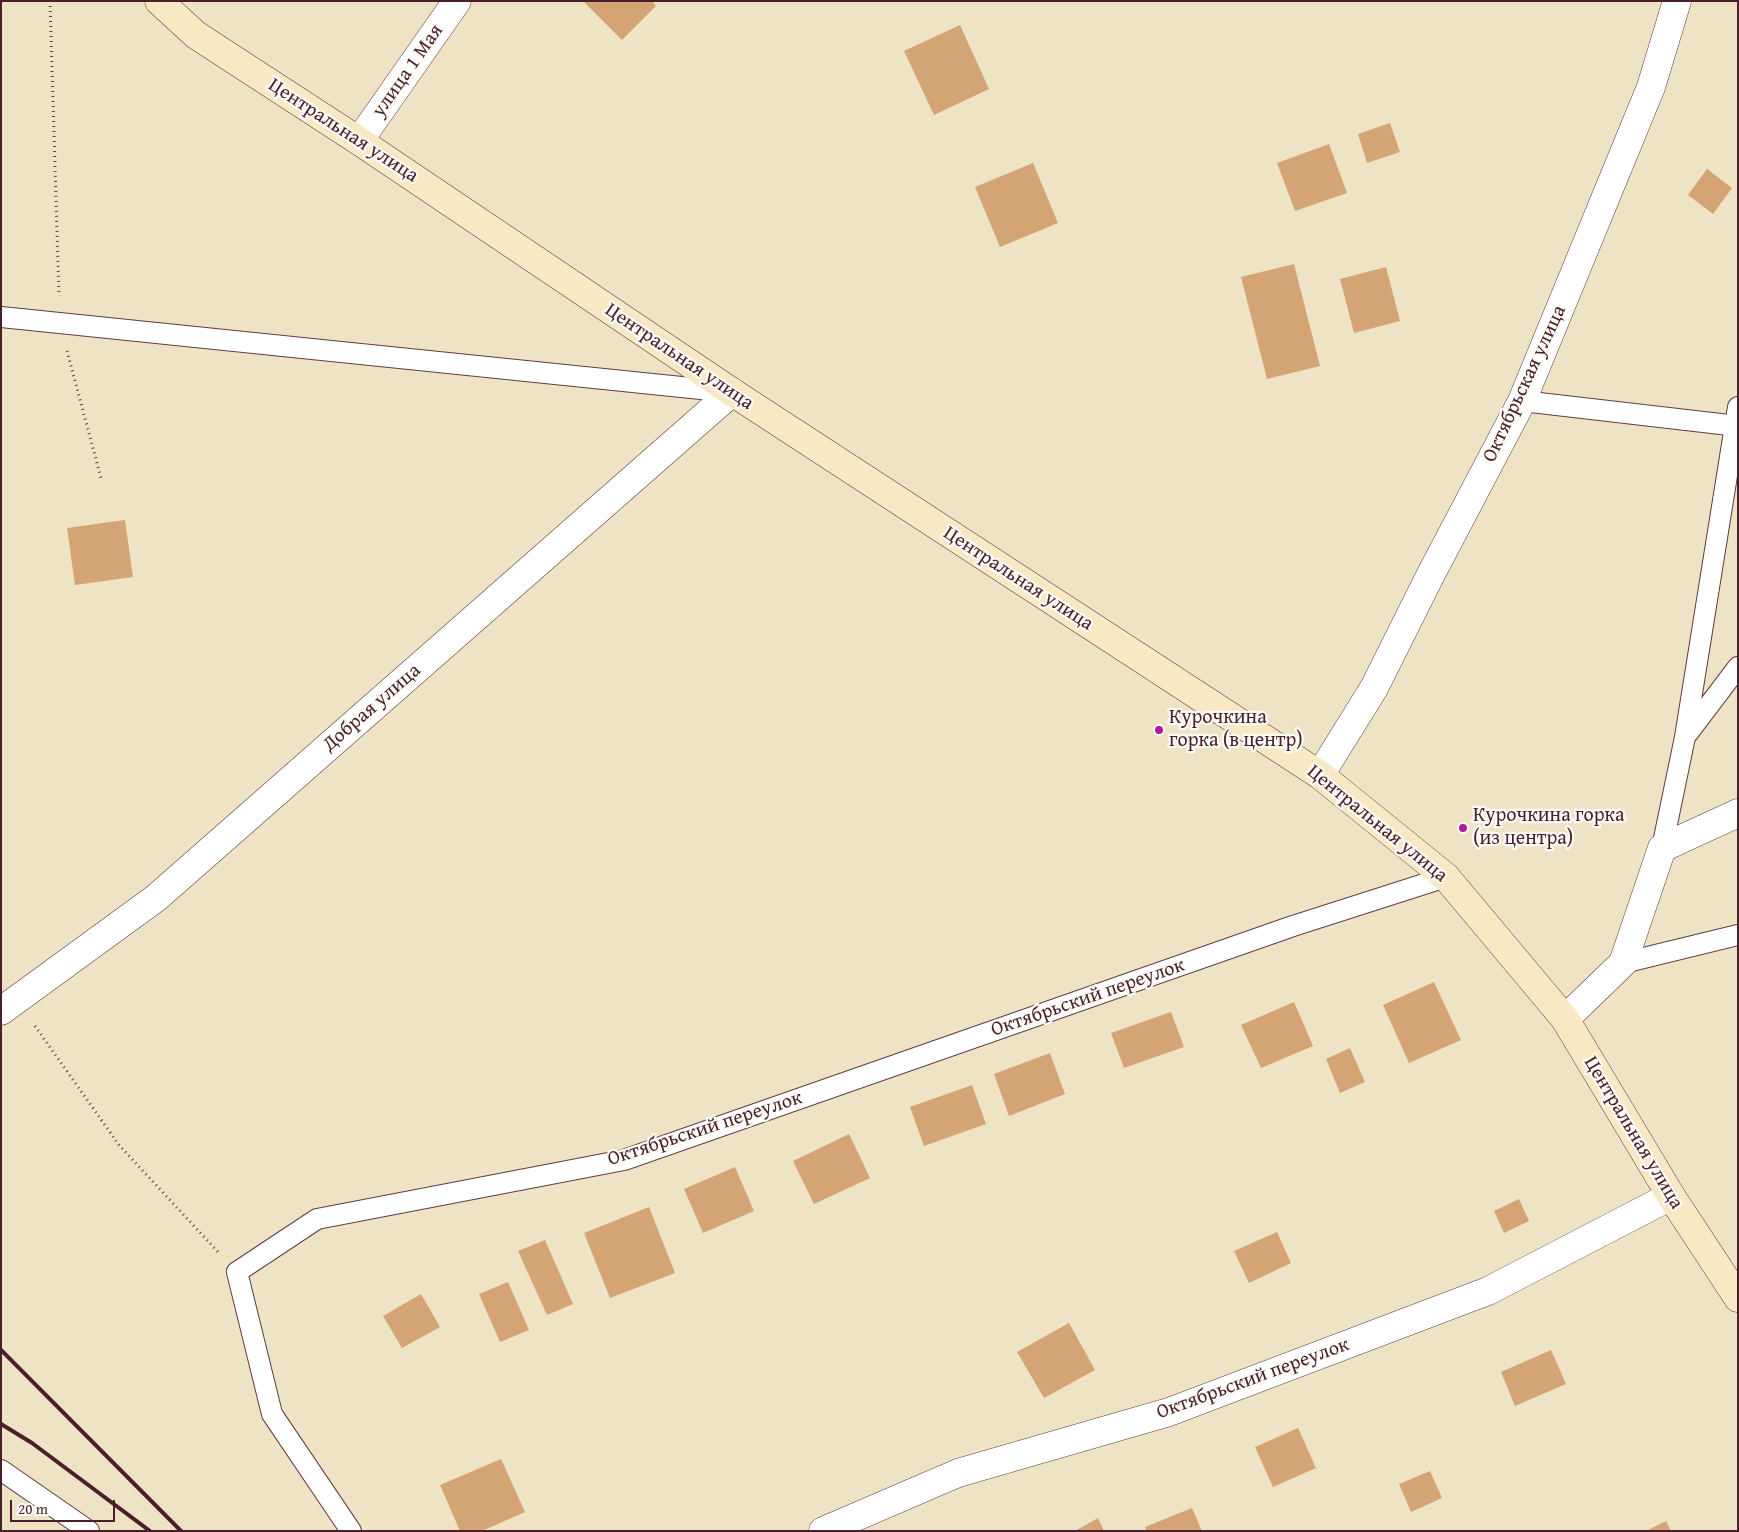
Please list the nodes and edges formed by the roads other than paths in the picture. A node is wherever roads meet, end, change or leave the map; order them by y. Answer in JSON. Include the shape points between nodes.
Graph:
{"nodes":[{"id":1,"x":159,"y":1,"type":"edge"},
{"id":2,"x":457,"y":1,"type":"edge"},
{"id":3,"x":1677,"y":1,"type":"edge"},
{"id":4,"x":359,"y":141,"type":"junction"},
{"id":5,"x":1,"y":317,"type":"edge"},
{"id":6,"x":732,"y":392,"type":"junction"},
{"id":7,"x":1522,"y":401,"type":"junction"},
{"id":8,"x":1737,"y":419,"type":"edge"},
{"id":9,"x":1738,"y":666,"type":"edge"},
{"id":10,"x":1685,"y":737,"type":"junction"},
{"id":11,"x":1320,"y":775,"type":"junction"},
{"id":12,"x":1738,"y":813,"type":"edge"},
{"id":13,"x":1662,"y":848,"type":"junction"},
{"id":14,"x":1446,"y":877,"type":"junction"},
{"id":15,"x":1738,"y":935,"type":"edge"},
{"id":16,"x":1623,"y":963,"type":"junction"},
{"id":17,"x":8,"y":1005,"type":"edge"},
{"id":18,"x":1565,"y":1019,"type":"junction"},
{"id":19,"x":1671,"y":1196,"type":"junction"},
{"id":20,"x":1738,"y":1298,"type":"edge"},
{"id":21,"x":1,"y":1470,"type":"edge"},
{"id":22,"x":89,"y":1531,"type":"edge"},
{"id":23,"x":351,"y":1531,"type":"edge"},
{"id":24,"x":823,"y":1531,"type":"edge"}],
"edges":[{"from":1,"to":4,"type":"street","name":"Центральная улица","via":[[196,35]]},
{"from":2,"to":4,"type":"street","name":"улица 1 Мая"},
{"from":3,"to":7,"type":"street","name":"Октябрьская улица","via":[[1650,87]]},
{"from":4,"to":6,"type":"street","name":"Центральная улица"},
{"from":5,"to":6,"type":"lane"},
{"from":6,"to":11,"type":"street","name":"Центральная улица"},
{"from":6,"to":17,"type":"street","name":"Добрая улица","via":[[156,898]]},
{"from":7,"to":8,"type":"lane"},
{"from":7,"to":11,"type":"street","name":"Октябрьская улица","via":[[1374,688]]},
{"from":8,"to":10,"type":"lane"},
{"from":9,"to":10,"type":"lane"},
{"from":10,"to":13,"type":"lane"},
{"from":11,"to":14,"type":"street","name":"Центральная улица"},
{"from":12,"to":13,"type":"street"},
{"from":13,"to":16,"type":"street"},
{"from":14,"to":18,"type":"street","name":"Центральная улица"},
{"from":14,"to":23,"type":"lane","name":"Октябрьский переулок","via":[[1293,926],[624,1160],[316,1219],[237,1272],[272,1414]]},
{"from":15,"to":16,"type":"lane"},
{"from":16,"to":18,"type":"street"},
{"from":18,"to":19,"type":"street","name":"Центральная улица"},
{"from":19,"to":20,"type":"street","name":"Центральная улица"},
{"from":19,"to":24,"type":"street","name":"Октябрьский переулок","via":[[1488,1290],[1169,1412],[958,1473]]},
{"from":21,"to":22,"type":"lane"}]}
